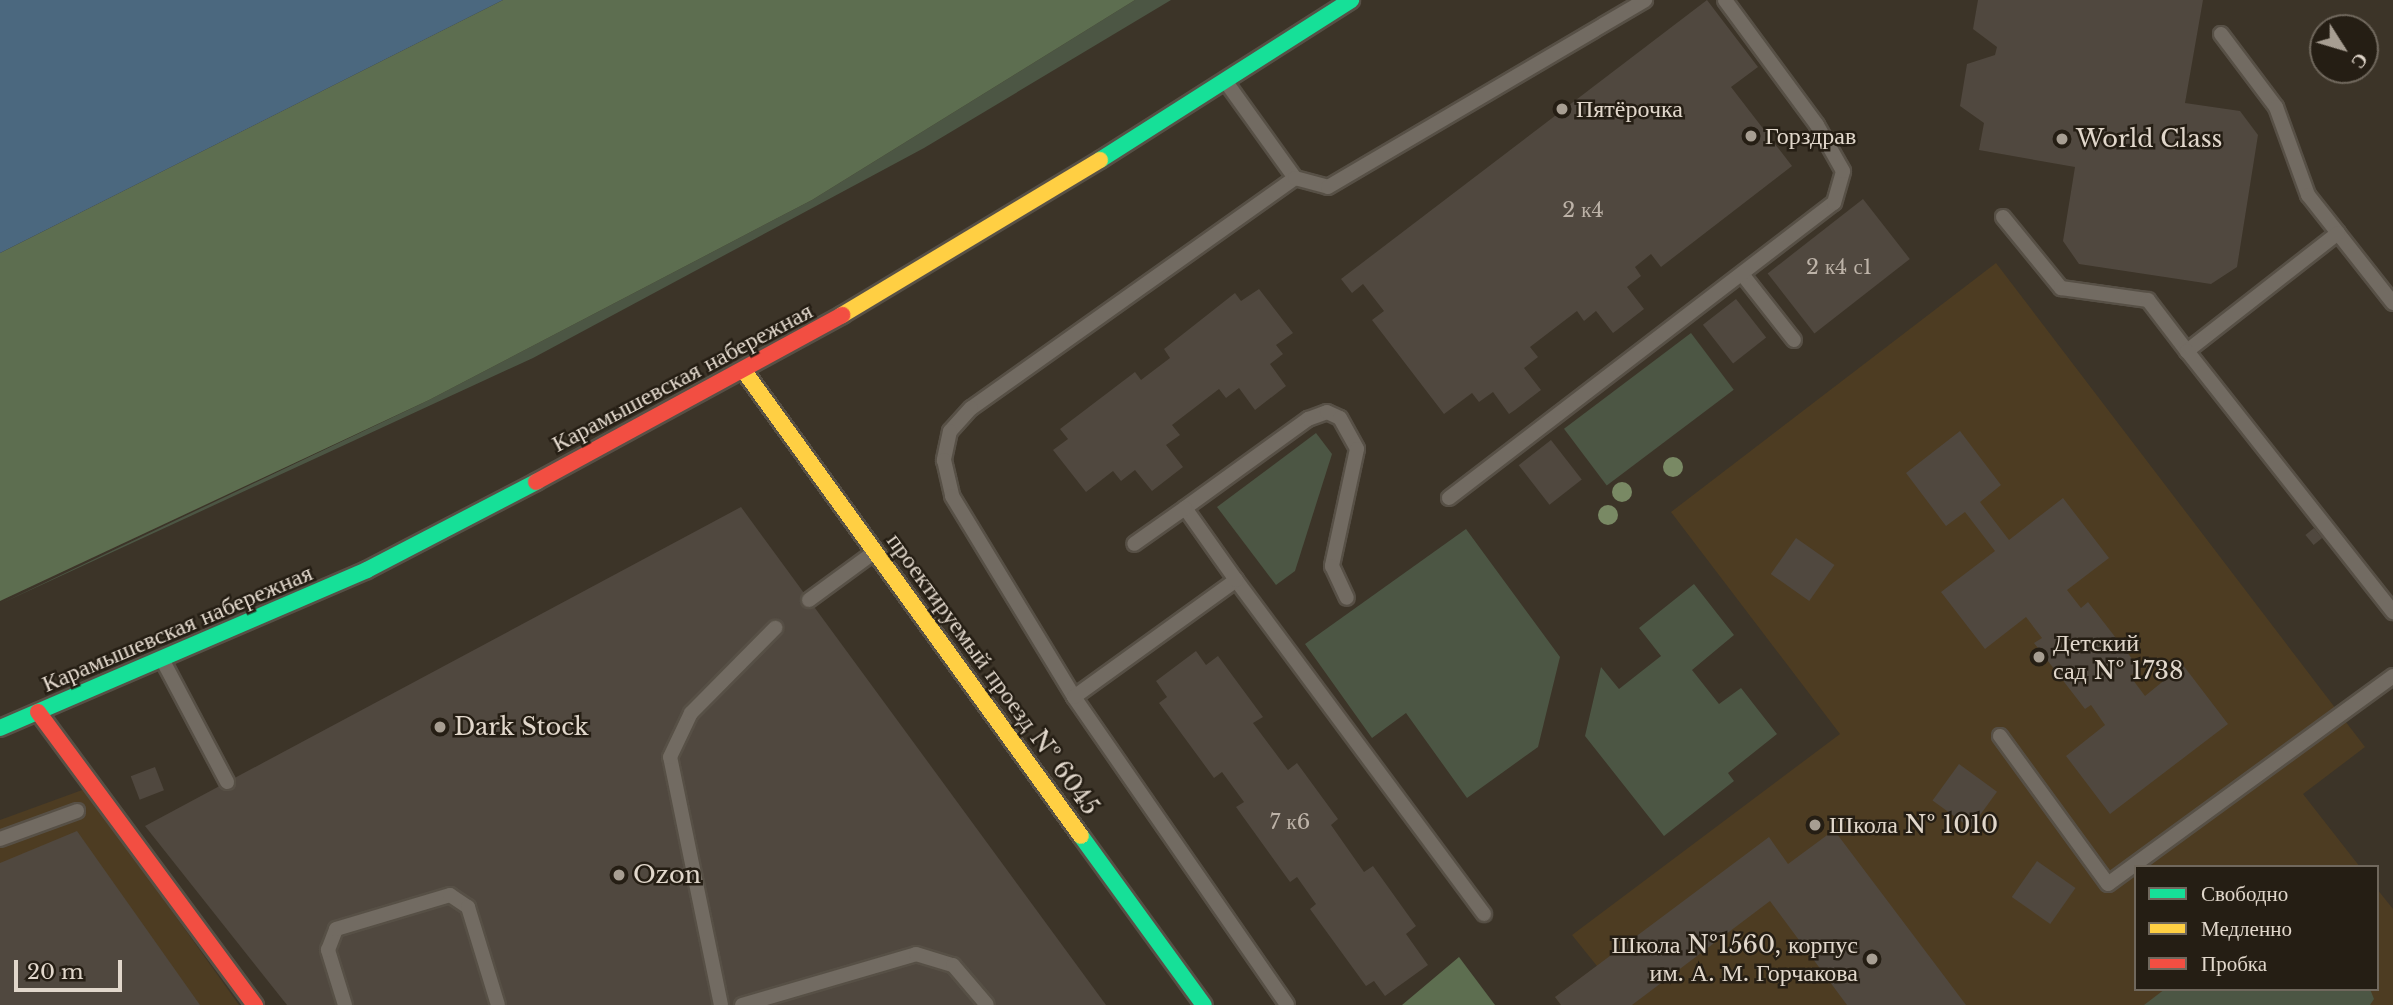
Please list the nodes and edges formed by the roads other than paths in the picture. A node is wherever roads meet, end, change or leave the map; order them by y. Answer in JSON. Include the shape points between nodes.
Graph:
{"nodes":[{"id":1,"x":1352,"y":0,"type":"edge"},
{"id":2,"x":1645,"y":0,"type":"edge"},
{"id":3,"x":1725,"y":0,"type":"edge"},
{"id":4,"x":2221,"y":34,"type":"dead end"},
{"id":5,"x":1226,"y":82,"type":"junction"},
{"id":6,"x":1295,"y":178,"type":"junction"},
{"id":7,"x":2003,"y":217,"type":"dead end"},
{"id":8,"x":2338,"y":233,"type":"junction"},
{"id":9,"x":1742,"y":274,"type":"junction"},
{"id":10,"x":2393,"y":303,"type":"edge"},
{"id":11,"x":1794,"y":340,"type":"dead end"},
{"id":12,"x":2187,"y":351,"type":"junction"},
{"id":13,"x":744,"y":371,"type":"junction"},
{"id":14,"x":1449,"y":498,"type":"dead end"},
{"id":15,"x":1185,"y":508,"type":"junction"},
{"id":16,"x":1134,"y":544,"type":"dead end"},
{"id":17,"x":875,"y":551,"type":"junction"},
{"id":18,"x":1236,"y":580,"type":"junction"},
{"id":19,"x":1347,"y":598,"type":"dead end"},
{"id":20,"x":809,"y":600,"type":"dead end"},
{"id":21,"x":2393,"y":612,"type":"edge"},
{"id":22,"x":775,"y":628,"type":"dead end"},
{"id":23,"x":163,"y":661,"type":"junction"},
{"id":24,"x":2393,"y":676,"type":"edge"},
{"id":25,"x":1074,"y":697,"type":"junction"},
{"id":26,"x":38,"y":712,"type":"junction"},
{"id":27,"x":0,"y":728,"type":"edge"},
{"id":28,"x":2000,"y":736,"type":"dead end"},
{"id":29,"x":227,"y":782,"type":"dead end"},
{"id":30,"x":77,"y":811,"type":"dead end"},
{"id":31,"x":0,"y":839,"type":"edge"},
{"id":32,"x":2134,"y":865,"type":"edge"},
{"id":33,"x":2134,"y":865,"type":"edge"},
{"id":34,"x":1484,"y":914,"type":"dead end"},
{"id":35,"x":1199,"y":1000,"type":"edge"},
{"id":36,"x":255,"y":1005,"type":"edge"},
{"id":37,"x":345,"y":1005,"type":"edge"},
{"id":38,"x":498,"y":1005,"type":"edge"},
{"id":39,"x":721,"y":1005,"type":"edge"},
{"id":40,"x":742,"y":1005,"type":"edge"},
{"id":41,"x":987,"y":1005,"type":"edge"},
{"id":42,"x":1287,"y":1005,"type":"edge"}],
"edges":[{"from":1,"to":5,"type":"street","name":"Карамышевская набережная"},
{"from":2,"to":6,"type":"lane","via":[[1328,187]]},
{"from":3,"to":9,"type":"lane","via":[[1817,125],[1843,171],[1835,202]]},
{"from":4,"to":8,"type":"lane","via":[[2276,107],[2308,195]]},
{"from":5,"to":6,"type":"lane"},
{"from":5,"to":13,"type":"street","name":"Карамышевская набережная"},
{"from":6,"to":25,"type":"lane","via":[[971,408],[950,431],[944,460],[952,496]]},
{"from":7,"to":12,"type":"lane","via":[[2062,288],[2148,300]]},
{"from":8,"to":10,"type":"lane"},
{"from":8,"to":12,"type":"lane"},
{"from":9,"to":11,"type":"lane"},
{"from":9,"to":14,"type":"lane"},
{"from":12,"to":21,"type":"lane"},
{"from":13,"to":17,"type":"street","name":"проектируемый проезд № 6045"},
{"from":13,"to":23,"type":"street","name":"Карамышевская набережная","via":[[367,570]]},
{"from":15,"to":16,"type":"lane"},
{"from":15,"to":18,"type":"lane"},
{"from":15,"to":19,"type":"lane","via":[[1308,419],[1327,412],[1340,418],[1357,449],[1332,566]]},
{"from":17,"to":20,"type":"lane"},
{"from":17,"to":35,"type":"street","name":"проектируемый проезд № 6045"},
{"from":18,"to":25,"type":"lane"},
{"from":18,"to":34,"type":"lane"},
{"from":22,"to":39,"type":"lane","via":[[691,713],[670,757]]},
{"from":23,"to":26,"type":"street","name":"Карамышевская набережная"},
{"from":23,"to":29,"type":"lane"},
{"from":24,"to":33,"type":"lane"},
{"from":25,"to":42,"type":"lane"},
{"from":26,"to":27,"type":"street","name":"Карамышевская набережная"},
{"from":26,"to":36,"type":"street"},
{"from":28,"to":32,"type":"lane","via":[[2108,884]]},
{"from":30,"to":31,"type":"lane"},
{"from":37,"to":38,"type":"lane","via":[[328,950],[337,929],[450,895],[468,907]]},
{"from":40,"to":41,"type":"lane","via":[[916,954],[953,965]]}]}
